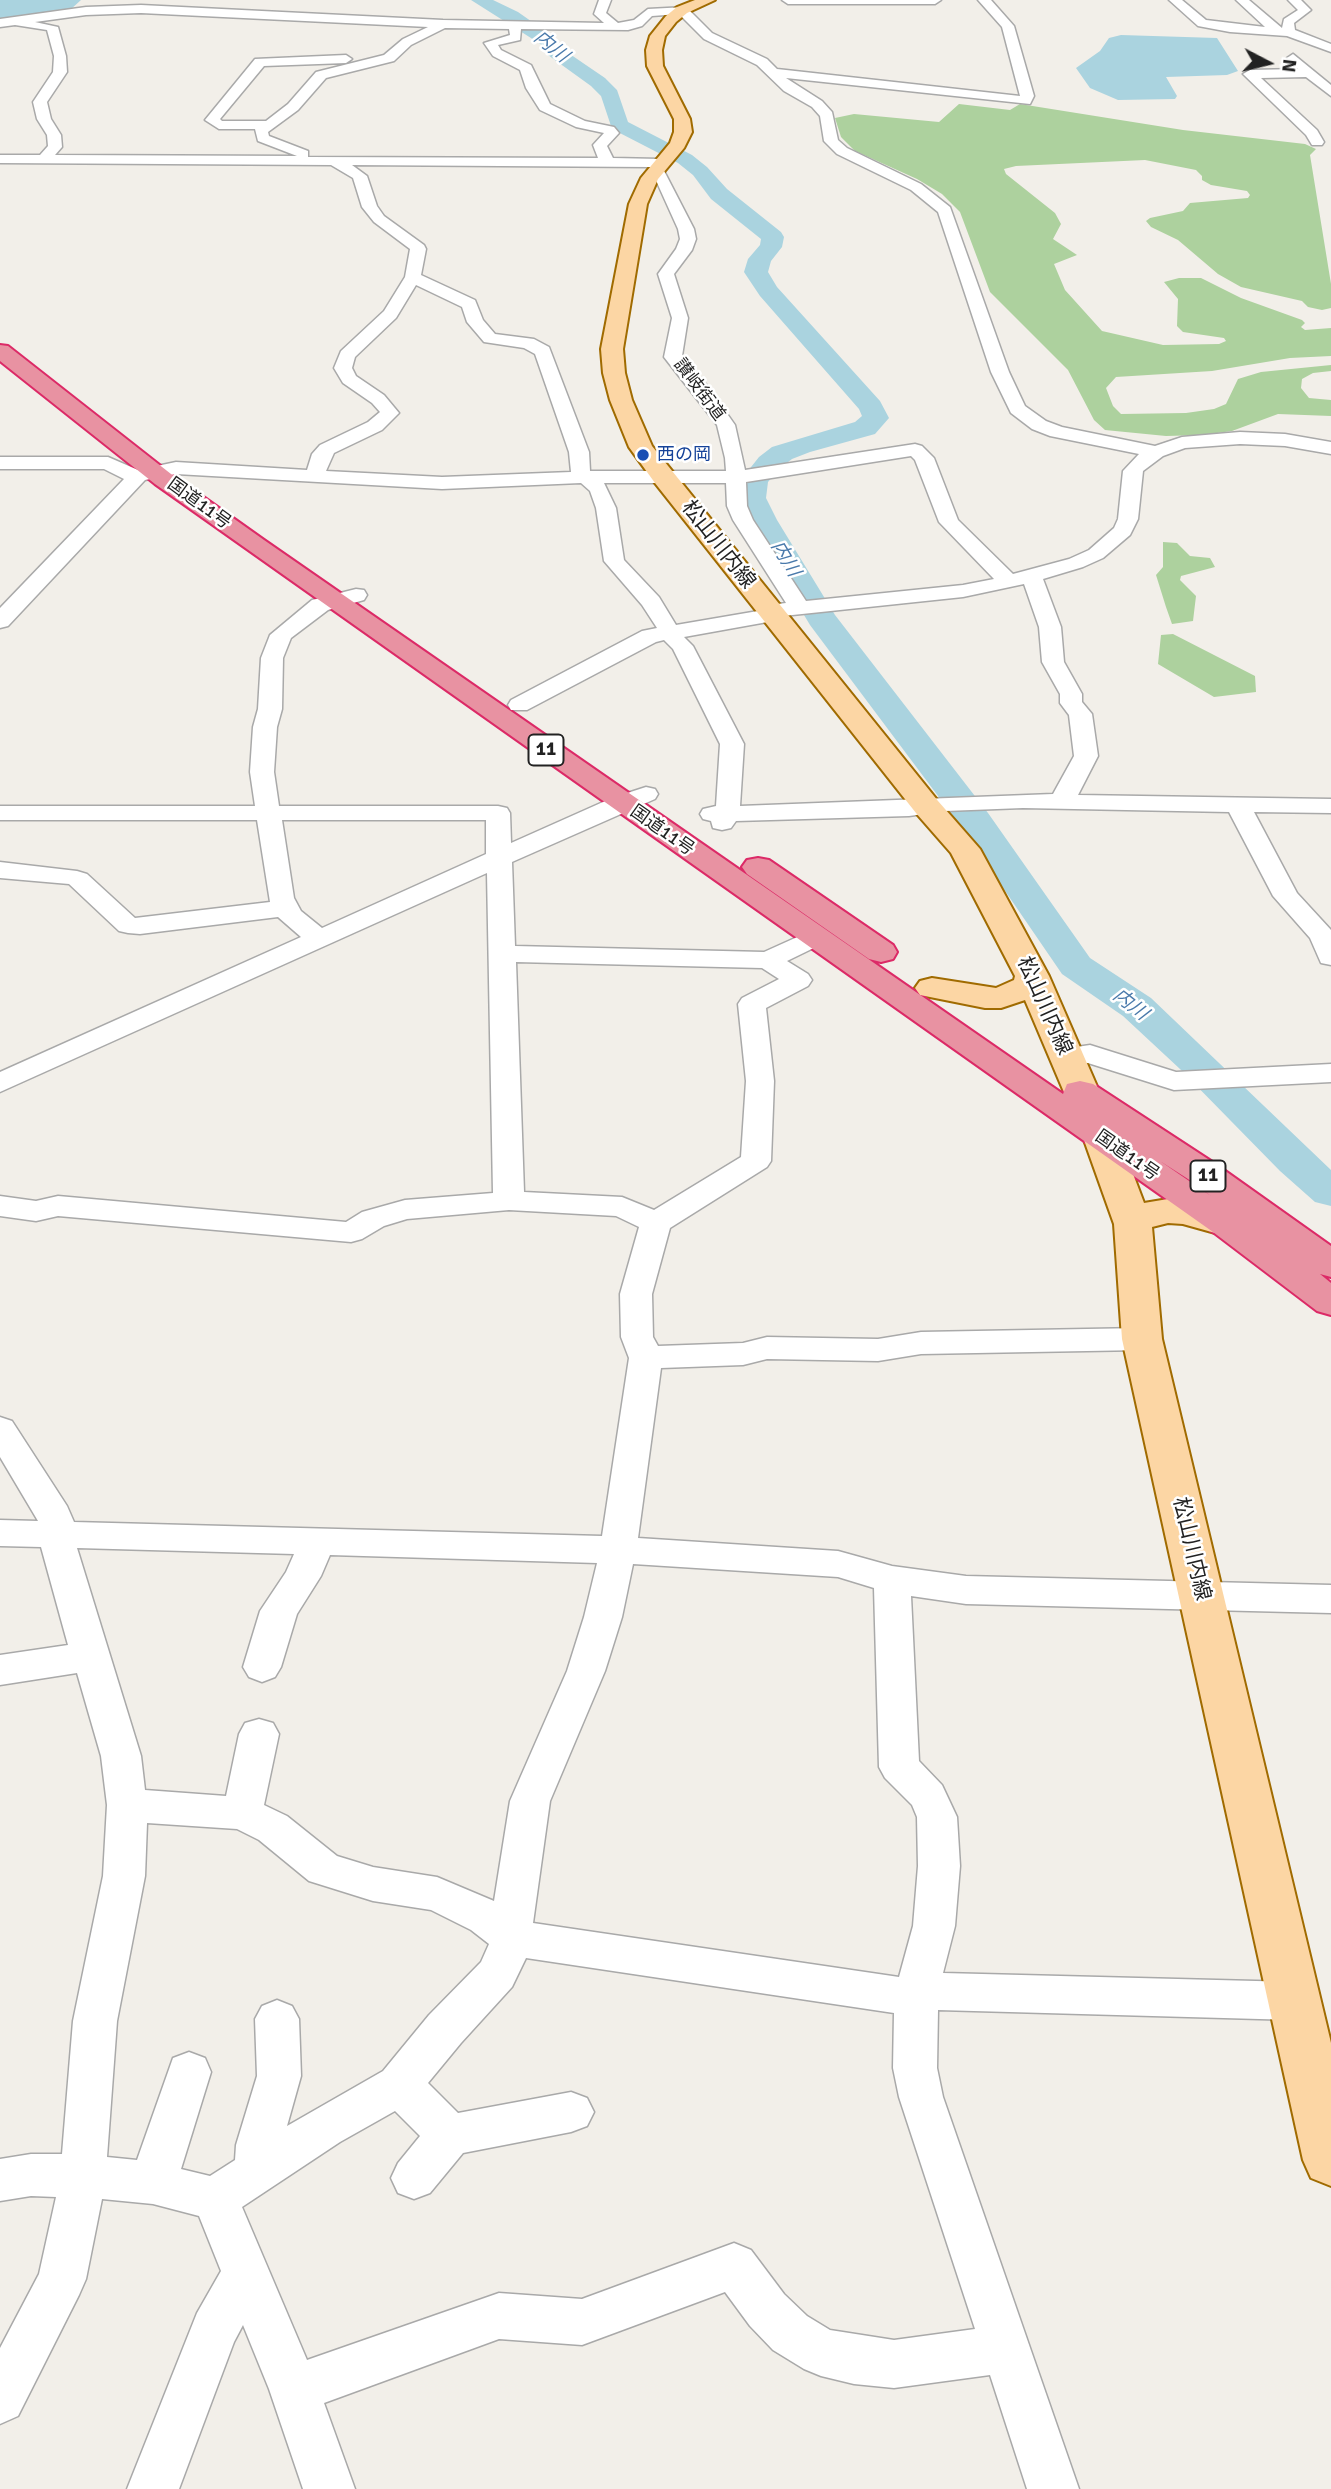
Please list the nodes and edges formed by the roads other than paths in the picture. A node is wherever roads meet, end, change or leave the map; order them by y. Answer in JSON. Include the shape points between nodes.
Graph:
{"nodes":[{"id":1,"x":279,"y":0,"type":"edge"},
{"id":2,"x":605,"y":0,"type":"edge"},
{"id":3,"x":708,"y":0,"type":"edge"},
{"id":4,"x":788,"y":0,"type":"edge"},
{"id":5,"x":934,"y":0,"type":"edge"},
{"id":6,"x":984,"y":0,"type":"edge"},
{"id":7,"x":1175,"y":0,"type":"edge"},
{"id":8,"x":1242,"y":0,"type":"edge"},
{"id":9,"x":1294,"y":0,"type":"edge"},
{"id":10,"x":397,"y":8,"type":"dead end"},
{"id":11,"x":682,"y":10,"type":"junction"},
{"id":12,"x":284,"y":16,"type":"junction"},
{"id":13,"x":347,"y":19,"type":"junction"},
{"id":14,"x":409,"y":22,"type":"junction"},
{"id":15,"x":7,"y":23,"type":"edge"},
{"id":16,"x":443,"y":24,"type":"junction"},
{"id":17,"x":517,"y":26,"type":"junction"},
{"id":18,"x":616,"y":27,"type":"junction"},
{"id":19,"x":330,"y":30,"type":"dead end"},
{"id":20,"x":1277,"y":31,"type":"junction"},
{"id":21,"x":313,"y":45,"type":"dead end"},
{"id":22,"x":1331,"y":48,"type":"edge"},
{"id":23,"x":390,"y":58,"type":"junction"},
{"id":24,"x":312,"y":60,"type":"junction"},
{"id":25,"x":774,"y":73,"type":"junction"},
{"id":26,"x":1308,"y":73,"type":"junction"},
{"id":27,"x":1331,"y":92,"type":"edge"},
{"id":28,"x":266,"y":125,"type":"junction"},
{"id":29,"x":1317,"y":142,"type":"dead end"},
{"id":30,"x":0,"y":159,"type":"edge"},
{"id":31,"x":664,"y":159,"type":"junction"},
{"id":32,"x":43,"y":160,"type":"junction"},
{"id":33,"x":325,"y":160,"type":"junction"},
{"id":34,"x":608,"y":162,"type":"junction"},
{"id":35,"x":414,"y":277,"type":"junction"},
{"id":36,"x":0,"y":330,"type":"edge"},
{"id":37,"x":0,"y":351,"type":"edge"},
{"id":38,"x":1331,"y":448,"type":"edge"},
{"id":39,"x":1156,"y":452,"type":"junction"},
{"id":40,"x":0,"y":463,"type":"edge"},
{"id":41,"x":157,"y":472,"type":"junction"},
{"id":42,"x":315,"y":473,"type":"junction"},
{"id":43,"x":743,"y":476,"type":"junction"},
{"id":44,"x":586,"y":477,"type":"junction"},
{"id":45,"x":663,"y":478,"type":"junction"},
{"id":46,"x":1032,"y":576,"type":"junction"},
{"id":47,"x":1009,"y":582,"type":"junction"},
{"id":48,"x":345,"y":598,"type":"junction"},
{"id":49,"x":787,"y":610,"type":"junction"},
{"id":50,"x":0,"y":621,"type":"edge"},
{"id":51,"x":670,"y":631,"type":"junction"},
{"id":52,"x":519,"y":705,"type":"junction"},
{"id":53,"x":634,"y":799,"type":"junction"},
{"id":54,"x":1062,"y":802,"type":"junction"},
{"id":55,"x":936,"y":805,"type":"junction"},
{"id":56,"x":1238,"y":805,"type":"junction"},
{"id":57,"x":1331,"y":806,"type":"edge"},
{"id":58,"x":268,"y":812,"type":"junction"},
{"id":59,"x":0,"y":813,"type":"edge"},
{"id":60,"x":498,"y":859,"type":"junction"},
{"id":61,"x":0,"y":870,"type":"edge"},
{"id":62,"x":284,"y":908,"type":"junction"},
{"id":63,"x":814,"y":937,"type":"junction"},
{"id":64,"x":319,"y":939,"type":"junction"},
{"id":65,"x":504,"y":954,"type":"junction"},
{"id":66,"x":1331,"y":957,"type":"edge"},
{"id":67,"x":768,"y":960,"type":"junction"},
{"id":68,"x":1032,"y":976,"type":"junction"},
{"id":69,"x":932,"y":988,"type":"junction"},
{"id":70,"x":1066,"y":1056,"type":"junction"},
{"id":71,"x":1331,"y":1073,"type":"edge"},
{"id":72,"x":0,"y":1083,"type":"edge"},
{"id":73,"x":1081,"y":1092,"type":"junction"},
{"id":74,"x":1101,"y":1137,"type":"junction"},
{"id":75,"x":509,"y":1201,"type":"junction"},
{"id":76,"x":0,"y":1206,"type":"edge"},
{"id":77,"x":656,"y":1223,"type":"junction"},
{"id":78,"x":1133,"y":1224,"type":"junction"},
{"id":79,"x":1226,"y":1224,"type":"junction"},
{"id":80,"x":1331,"y":1265,"type":"edge"},
{"id":81,"x":1331,"y":1302,"type":"edge"},
{"id":82,"x":1142,"y":1339,"type":"junction"},
{"id":83,"x":646,"y":1358,"type":"junction"},
{"id":84,"x":0,"y":1429,"type":"edge"},
{"id":85,"x":0,"y":1533,"type":"edge"},
{"id":86,"x":59,"y":1534,"type":"junction"},
{"id":87,"x":317,"y":1541,"type":"junction"},
{"id":88,"x":618,"y":1550,"type":"junction"},
{"id":89,"x":892,"y":1580,"type":"junction"},
{"id":90,"x":1202,"y":1595,"type":"junction"},
{"id":91,"x":1331,"y":1599,"type":"edge"},
{"id":92,"x":92,"y":1656,"type":"junction"},
{"id":93,"x":262,"y":1667,"type":"dead end"},
{"id":94,"x":0,"y":1670,"type":"edge"},
{"id":95,"x":259,"y":1734,"type":"dead end"},
{"id":96,"x":127,"y":1805,"type":"junction"},
{"id":97,"x":242,"y":1812,"type":"junction"},
{"id":98,"x":513,"y":1938,"type":"junction"},
{"id":99,"x":916,"y":1994,"type":"junction"},
{"id":100,"x":1295,"y":2001,"type":"junction"},
{"id":101,"x":277,"y":2019,"type":"dead end"},
{"id":102,"x":189,"y":2072,"type":"dead end"},
{"id":103,"x":399,"y":2085,"type":"junction"},
{"id":104,"x":571,"y":2112,"type":"dead end"},
{"id":105,"x":450,"y":2136,"type":"junction"},
{"id":106,"x":1331,"y":2160,"type":"edge"},
{"id":107,"x":258,"y":2168,"type":"junction"},
{"id":108,"x":83,"y":2176,"type":"junction"},
{"id":109,"x":414,"y":2178,"type":"dead end"},
{"id":110,"x":0,"y":2180,"type":"edge"},
{"id":111,"x":153,"y":2183,"type":"junction"},
{"id":112,"x":215,"y":2199,"type":"junction"},
{"id":113,"x":246,"y":2273,"type":"junction"},
{"id":114,"x":1004,"y":2349,"type":"junction"},
{"id":115,"x":294,"y":2389,"type":"junction"},
{"id":116,"x":0,"y":2399,"type":"edge"},
{"id":117,"x":153,"y":2489,"type":"edge"},
{"id":118,"x":329,"y":2489,"type":"edge"},
{"id":119,"x":1053,"y":2489,"type":"edge"}],
"edges":[{"from":1,"to":12,"type":"street"},
{"from":2,"to":18,"type":"street","via":[[600,15]]},
{"from":3,"to":11,"type":"main road","name":"松山川内線"},
{"from":4,"to":5,"type":"street"},
{"from":6,"to":25,"type":"street","via":[[1008,26],[1026,102]]},
{"from":7,"to":20,"type":"street","via":[[1202,23]]},
{"from":8,"to":20,"type":"street"},
{"from":9,"to":20,"type":"street","via":[[1304,10]]},
{"from":10,"to":14,"type":"street"},
{"from":11,"to":18,"type":"street","via":[[648,13],[638,23]]},
{"from":11,"to":25,"type":"street","via":[[708,36],[762,62]]},
{"from":11,"to":31,"type":"main road","name":"松山川内線","via":[[664,27],[654,50],[655,66],[682,119],[683,132]]},
{"from":12,"to":13,"type":"street"},
{"from":12,"to":15,"type":"street","via":[[141,9]]},
{"from":13,"to":14,"type":"street"},
{"from":13,"to":19,"type":"street"},
{"from":14,"to":16,"type":"street"},
{"from":15,"to":32,"type":"street","via":[[54,30],[60,72],[40,102],[55,147]]},
{"from":16,"to":17,"type":"street"},
{"from":16,"to":23,"type":"street","via":[[407,42]]},
{"from":17,"to":18,"type":"street"},
{"from":17,"to":34,"type":"street","via":[[516,37],[490,43],[497,53],[526,68],[545,107],[612,133],[600,145]]},
{"from":20,"to":22,"type":"street"},
{"from":20,"to":26,"type":"street"},
{"from":21,"to":24,"type":"street"},
{"from":23,"to":24,"type":"street"},
{"from":23,"to":28,"type":"street","via":[[321,75],[293,107]]},
{"from":24,"to":28,"type":"street","via":[[260,62],[212,120],[219,125]]},
{"from":25,"to":39,"type":"street","via":[[822,109],[827,115],[828,136],[836,146],[916,187],[945,210],[1017,409],[1057,432]]},
{"from":26,"to":27,"type":"street"},
{"from":26,"to":29,"type":"street","via":[[1250,74]]},
{"from":28,"to":33,"type":"street","via":[[261,131],[263,138]]},
{"from":30,"to":32,"type":"street"},
{"from":31,"to":34,"type":"street"},
{"from":31,"to":43,"type":"street","name":"讃岐街道","via":[[688,239],[666,274],[680,318],[673,357],[726,425]]},
{"from":31,"to":45,"type":"main road","name":"松山川内線","via":[[638,204],[612,349],[614,373],[631,426]]},
{"from":32,"to":33,"type":"street"},
{"from":33,"to":34,"type":"street"},
{"from":33,"to":35,"type":"street","via":[[360,176],[379,219],[416,245]]},
{"from":35,"to":42,"type":"street","via":[[390,314],[347,355],[343,368],[349,379],[378,399],[390,414],[327,449]]},
{"from":35,"to":44,"type":"street","via":[[469,304],[475,322],[490,338],[528,343],[543,351]]},
{"from":36,"to":41,"type":"highway","name":"国道11号","number":"11"},
{"from":37,"to":41,"type":"highway","name":"国道11号","number":"11"},
{"from":38,"to":39,"type":"street","via":[[1230,438],[1182,443]]},
{"from":39,"to":46,"type":"street","via":[[1133,471],[1123,531],[1096,554]]},
{"from":40,"to":41,"type":"street","via":[[108,463],[128,474]]},
{"from":41,"to":42,"type":"street"},
{"from":41,"to":48,"type":"highway","name":"国道11号","number":"11"},
{"from":41,"to":50,"type":"street"},
{"from":42,"to":44,"type":"street","via":[[442,482]]},
{"from":43,"to":45,"type":"street"},
{"from":43,"to":47,"type":"street","via":[[915,450],[924,458],[949,522]]},
{"from":43,"to":49,"type":"street","name":"讃岐街道","via":[[737,506]]},
{"from":44,"to":45,"type":"street"},
{"from":44,"to":51,"type":"street","via":[[598,489],[606,508],[614,561]]},
{"from":45,"to":49,"type":"main road","name":"松山川内線"},
{"from":46,"to":47,"type":"street"},
{"from":46,"to":54,"type":"street","via":[[1050,627],[1053,662],[1080,714],[1086,756]]},
{"from":47,"to":49,"type":"street"},
{"from":48,"to":52,"type":"highway","name":"国道11号","number":"11"},
{"from":48,"to":53,"type":"highway","name":"国道11号","number":"11"},
{"from":48,"to":58,"type":"street","via":[[320,605],[281,635],[272,658],[262,772]]},
{"from":49,"to":51,"type":"street"},
{"from":49,"to":55,"type":"main road","name":"松山川内線"},
{"from":51,"to":52,"type":"street","via":[[650,636]]},
{"from":51,"to":55,"type":"street","via":[[732,744],[720,817]]},
{"from":52,"to":53,"type":"highway","name":"国道11号","number":"11"},
{"from":53,"to":60,"type":"street"},
{"from":53,"to":63,"type":"highway","name":"国道11号","number":"11"},
{"from":53,"to":69,"type":"highway","name":"国道11号","number":"11","via":[[822,909]]},
{"from":54,"to":55,"type":"street"},
{"from":54,"to":56,"type":"street"},
{"from":55,"to":68,"type":"main road","name":"松山川内線","via":[[965,849]]},
{"from":56,"to":57,"type":"street"},
{"from":56,"to":66,"type":"street","via":[[1286,896],[1322,936]]},
{"from":58,"to":59,"type":"street"},
{"from":58,"to":60,"type":"street","via":[[498,813]]},
{"from":58,"to":62,"type":"street"},
{"from":60,"to":64,"type":"street"},
{"from":60,"to":65,"type":"street"},
{"from":61,"to":62,"type":"street","via":[[78,879],[128,925]]},
{"from":62,"to":64,"type":"street"},
{"from":63,"to":67,"type":"street"},
{"from":63,"to":74,"type":"highway","name":"国道11号","number":"11"},
{"from":64,"to":72,"type":"street"},
{"from":65,"to":67,"type":"street"},
{"from":65,"to":75,"type":"street"},
{"from":67,"to":77,"type":"street","via":[[798,980],[752,1004],[760,1082],[756,1161]]},
{"from":68,"to":69,"type":"main road","via":[[1028,986],[1001,998]]},
{"from":68,"to":70,"type":"main road","name":"松山川内線"},
{"from":69,"to":73,"type":"highway","name":"国道11号","number":"11"},
{"from":70,"to":71,"type":"street","via":[[1090,1054],[1174,1081]]},
{"from":70,"to":73,"type":"main road","name":"松山川内線"},
{"from":73,"to":74,"type":"main road","name":"松山川内線"},
{"from":73,"to":80,"type":"highway","name":"国道11号","number":"11"},
{"from":74,"to":78,"type":"main road","name":"松山川内線"},
{"from":74,"to":79,"type":"highway","name":"国道11号","number":"11"},
{"from":75,"to":76,"type":"street","via":[[405,1210],[373,1219],[351,1232],[58,1206],[36,1211]]},
{"from":75,"to":77,"type":"street","via":[[622,1208]]},
{"from":77,"to":83,"type":"street","via":[[636,1294],[637,1337]]},
{"from":78,"to":79,"type":"main road","via":[[1140,1217],[1168,1211]]},
{"from":78,"to":82,"type":"main road","name":"松山川内線"},
{"from":79,"to":81,"type":"highway","name":"国道11号","number":"11"},
{"from":82,"to":83,"type":"street","via":[[921,1343],[877,1350],[766,1348],[743,1354]]},
{"from":82,"to":90,"type":"main road","name":"松山川内線"},
{"from":83,"to":88,"type":"street"},
{"from":84,"to":86,"type":"street","via":[[54,1515]]},
{"from":85,"to":86,"type":"street"},
{"from":86,"to":87,"type":"street"},
{"from":86,"to":92,"type":"street","via":[[59,1552]]},
{"from":87,"to":88,"type":"street"},
{"from":87,"to":93,"type":"street","via":[[303,1576],[279,1611]]},
{"from":88,"to":89,"type":"street","via":[[838,1564]]},
{"from":88,"to":98,"type":"street","via":[[586,1671],[530,1801]]},
{"from":89,"to":90,"type":"street","via":[[966,1590]]},
{"from":89,"to":99,"type":"street","via":[[899,1767],[928,1796],[937,1817],[934,1926]]},
{"from":90,"to":91,"type":"street"},
{"from":90,"to":100,"type":"main road","name":"松山川内線"},
{"from":92,"to":94,"type":"street"},
{"from":92,"to":96,"type":"street","via":[[121,1756]]},
{"from":95,"to":97,"type":"street"},
{"from":96,"to":97,"type":"street"},
{"from":96,"to":108,"type":"street","via":[[124,1876],[95,2021]]},
{"from":97,"to":98,"type":"street","via":[[273,1828],[324,1869],[373,1884],[438,1894],[486,1917]]},
{"from":98,"to":99,"type":"street","via":[[904,1996]]},
{"from":98,"to":103,"type":"street","via":[[497,1974]]},
{"from":99,"to":100,"type":"street"},
{"from":99,"to":114,"type":"street","via":[[915,2057],[921,2097]]},
{"from":100,"to":106,"type":"main road","name":"松山川内線"},
{"from":101,"to":107,"type":"street","via":[[279,2076],[259,2145]]},
{"from":102,"to":111,"type":"street"},
{"from":103,"to":105,"type":"street"},
{"from":103,"to":107,"type":"street"},
{"from":104,"to":105,"type":"street"},
{"from":105,"to":109,"type":"street"},
{"from":107,"to":112,"type":"street"},
{"from":108,"to":110,"type":"street","via":[[31,2175]]},
{"from":108,"to":111,"type":"street"},
{"from":108,"to":116,"type":"street","via":[[62,2279]]},
{"from":111,"to":112,"type":"street"},
{"from":112,"to":113,"type":"street"},
{"from":113,"to":115,"type":"street"},
{"from":113,"to":117,"type":"street","via":[[214,2330]]},
{"from":114,"to":115,"type":"street","via":[[894,2364],[821,2351],[790,2333],[734,2266],[582,2322],[499,2316]]},
{"from":114,"to":119,"type":"street"},
{"from":115,"to":118,"type":"street"}]}
